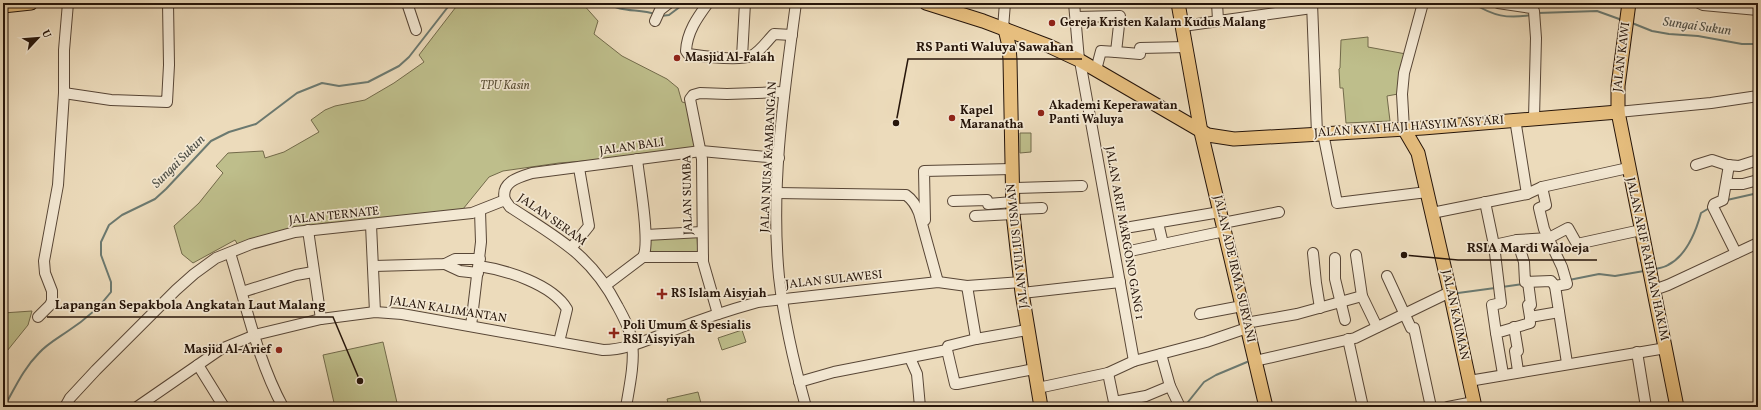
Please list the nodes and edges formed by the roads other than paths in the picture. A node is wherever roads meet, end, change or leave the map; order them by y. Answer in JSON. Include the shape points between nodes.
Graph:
{"nodes":[{"id":1,"x":31,"y":3,"type":"edge"},
{"id":2,"x":68,"y":3,"type":"edge"},
{"id":3,"x":168,"y":3,"type":"edge"},
{"id":4,"x":407,"y":3,"type":"edge"},
{"id":5,"x":669,"y":3,"type":"edge"},
{"id":6,"x":708,"y":3,"type":"edge"},
{"id":7,"x":745,"y":3,"type":"edge"},
{"id":8,"x":796,"y":3,"type":"edge"},
{"id":9,"x":926,"y":3,"type":"edge"},
{"id":10,"x":1004,"y":3,"type":"edge"},
{"id":11,"x":1074,"y":3,"type":"edge"},
{"id":12,"x":1178,"y":3,"type":"edge"},
{"id":13,"x":1216,"y":3,"type":"edge"},
{"id":14,"x":1423,"y":3,"type":"edge"},
{"id":15,"x":1498,"y":3,"type":"edge"},
{"id":16,"x":1699,"y":3,"type":"edge"},
{"id":17,"x":1629,"y":4,"type":"edge"},
{"id":18,"x":3,"y":6,"type":"edge"},
{"id":19,"x":1743,"y":6,"type":"edge"},
{"id":20,"x":1312,"y":8,"type":"edge"},
{"id":21,"x":1758,"y":10,"type":"edge"},
{"id":22,"x":1076,"y":17,"type":"junction"},
{"id":23,"x":1218,"y":20,"type":"junction"},
{"id":24,"x":656,"y":21,"type":"dead end"},
{"id":25,"x":1183,"y":26,"type":"junction"},
{"id":26,"x":1004,"y":29,"type":"junction"},
{"id":27,"x":416,"y":30,"type":"dead end"},
{"id":28,"x":792,"y":34,"type":"junction"},
{"id":29,"x":1025,"y":36,"type":"junction"},
{"id":30,"x":1186,"y":47,"type":"junction"},
{"id":31,"x":1116,"y":52,"type":"junction"},
{"id":32,"x":742,"y":57,"type":"junction"},
{"id":33,"x":1010,"y":60,"type":"junction"},
{"id":34,"x":1080,"y":61,"type":"junction"},
{"id":35,"x":1096,"y":70,"type":"junction"},
{"id":36,"x":784,"y":92,"type":"junction"},
{"id":37,"x":64,"y":93,"type":"junction"},
{"id":38,"x":1758,"y":96,"type":"edge"},
{"id":39,"x":1618,"y":112,"type":"junction"},
{"id":40,"x":1534,"y":118,"type":"junction"},
{"id":41,"x":1515,"y":119,"type":"junction"},
{"id":42,"x":1423,"y":128,"type":"junction"},
{"id":43,"x":1404,"y":129,"type":"junction"},
{"id":44,"x":1202,"y":132,"type":"junction"},
{"id":45,"x":1320,"y":133,"type":"junction"},
{"id":46,"x":1234,"y":139,"type":"junction"},
{"id":47,"x":701,"y":151,"type":"junction"},
{"id":48,"x":1418,"y":152,"type":"junction"},
{"id":49,"x":1207,"y":157,"type":"junction"},
{"id":50,"x":779,"y":158,"type":"junction"},
{"id":51,"x":637,"y":159,"type":"junction"},
{"id":52,"x":1758,"y":160,"type":"edge"},
{"id":53,"x":1729,"y":165,"type":"junction"},
{"id":54,"x":1696,"y":166,"type":"dead end"},
{"id":55,"x":579,"y":168,"type":"junction"},
{"id":56,"x":1628,"y":168,"type":"junction"},
{"id":57,"x":1012,"y":169,"type":"junction"},
{"id":58,"x":1758,"y":180,"type":"edge"},
{"id":59,"x":1727,"y":184,"type":"junction"},
{"id":60,"x":1082,"y":186,"type":"dead end"},
{"id":61,"x":1542,"y":187,"type":"junction"},
{"id":62,"x":1012,"y":188,"type":"junction"},
{"id":63,"x":1427,"y":192,"type":"junction"},
{"id":64,"x":777,"y":193,"type":"junction"},
{"id":65,"x":1526,"y":194,"type":"junction"},
{"id":66,"x":505,"y":200,"type":"junction"},
{"id":67,"x":953,"y":201,"type":"dead end"},
{"id":68,"x":1485,"y":202,"type":"junction"},
{"id":69,"x":920,"y":204,"type":"junction"},
{"id":70,"x":1042,"y":208,"type":"dead end"},
{"id":71,"x":1013,"y":209,"type":"junction"},
{"id":72,"x":480,"y":211,"type":"junction"},
{"id":73,"x":1279,"y":212,"type":"dead end"},
{"id":74,"x":1432,"y":213,"type":"junction"},
{"id":75,"x":975,"y":216,"type":"dead end"},
{"id":76,"x":1158,"y":222,"type":"junction"},
{"id":77,"x":1223,"y":222,"type":"junction"},
{"id":78,"x":371,"y":225,"type":"junction"},
{"id":79,"x":1131,"y":227,"type":"dead end"},
{"id":80,"x":308,"y":230,"type":"junction"},
{"id":81,"x":1641,"y":230,"type":"junction"},
{"id":82,"x":702,"y":232,"type":"junction"},
{"id":83,"x":646,"y":235,"type":"junction"},
{"id":84,"x":1549,"y":238,"type":"junction"},
{"id":85,"x":1517,"y":240,"type":"junction"},
{"id":86,"x":1758,"y":243,"type":"edge"},
{"id":87,"x":1163,"y":244,"type":"junction"},
{"id":88,"x":1494,"y":245,"type":"junction"},
{"id":89,"x":572,"y":247,"type":"junction"},
{"id":90,"x":1130,"y":252,"type":"dead end"},
{"id":91,"x":230,"y":253,"type":"junction"},
{"id":92,"x":1314,"y":253,"type":"dead end"},
{"id":93,"x":1736,"y":253,"type":"junction"},
{"id":94,"x":1356,"y":255,"type":"dead end"},
{"id":95,"x":643,"y":257,"type":"junction"},
{"id":96,"x":703,"y":258,"type":"junction"},
{"id":97,"x":1335,"y":258,"type":"dead end"},
{"id":98,"x":445,"y":264,"type":"junction"},
{"id":99,"x":374,"y":266,"type":"junction"},
{"id":100,"x":479,"y":266,"type":"junction"},
{"id":101,"x":314,"y":272,"type":"junction"},
{"id":102,"x":1387,"y":276,"type":"dead end"},
{"id":103,"x":938,"y":282,"type":"junction"},
{"id":104,"x":1120,"y":282,"type":"junction"},
{"id":105,"x":1528,"y":284,"type":"junction"},
{"id":106,"x":1553,"y":284,"type":"junction"},
{"id":107,"x":606,"y":285,"type":"junction"},
{"id":108,"x":967,"y":286,"type":"junction"},
{"id":109,"x":1021,"y":287,"type":"junction"},
{"id":110,"x":1654,"y":290,"type":"junction"},
{"id":111,"x":242,"y":292,"type":"junction"},
{"id":112,"x":1450,"y":292,"type":"junction"},
{"id":113,"x":1362,"y":296,"type":"junction"},
{"id":114,"x":782,"y":298,"type":"junction"},
{"id":115,"x":1340,"y":303,"type":"junction"},
{"id":116,"x":1242,"y":306,"type":"junction"},
{"id":117,"x":1320,"y":308,"type":"junction"},
{"id":118,"x":376,"y":312,"type":"junction"},
{"id":119,"x":1559,"y":312,"type":"junction"},
{"id":120,"x":1405,"y":313,"type":"junction"},
{"id":121,"x":718,"y":314,"type":"junction"},
{"id":122,"x":1200,"y":314,"type":"dead end"},
{"id":123,"x":38,"y":317,"type":"dead end"},
{"id":124,"x":1530,"y":317,"type":"junction"},
{"id":125,"x":321,"y":319,"type":"junction"},
{"id":126,"x":1345,"y":320,"type":"dead end"},
{"id":127,"x":471,"y":326,"type":"junction"},
{"id":128,"x":1246,"y":326,"type":"junction"},
{"id":129,"x":1377,"y":327,"type":"junction"},
{"id":130,"x":1514,"y":327,"type":"junction"},
{"id":131,"x":1027,"y":330,"type":"junction"},
{"id":132,"x":1496,"y":333,"type":"junction"},
{"id":133,"x":254,"y":335,"type":"junction"},
{"id":134,"x":976,"y":339,"type":"junction"},
{"id":135,"x":1348,"y":339,"type":"junction"},
{"id":136,"x":559,"y":342,"type":"junction"},
{"id":137,"x":633,"y":345,"type":"junction"},
{"id":138,"x":1666,"y":348,"type":"junction"},
{"id":139,"x":948,"y":350,"type":"junction"},
{"id":140,"x":1637,"y":352,"type":"junction"},
{"id":141,"x":1161,"y":354,"type":"junction"},
{"id":142,"x":910,"y":358,"type":"junction"},
{"id":143,"x":1134,"y":361,"type":"junction"},
{"id":144,"x":1255,"y":361,"type":"junction"},
{"id":145,"x":1568,"y":363,"type":"junction"},
{"id":146,"x":198,"y":365,"type":"junction"},
{"id":147,"x":1034,"y":369,"type":"junction"},
{"id":148,"x":1518,"y":371,"type":"junction"},
{"id":149,"x":1108,"y":373,"type":"junction"},
{"id":150,"x":1504,"y":374,"type":"junction"},
{"id":151,"x":1469,"y":380,"type":"junction"},
{"id":152,"x":799,"y":382,"type":"junction"},
{"id":153,"x":1170,"y":386,"type":"junction"},
{"id":154,"x":1038,"y":388,"type":"junction"},
{"id":155,"x":1474,"y":404,"type":"edge"},
{"id":156,"x":64,"y":407,"type":"edge"},
{"id":157,"x":137,"y":407,"type":"edge"},
{"id":158,"x":224,"y":407,"type":"edge"},
{"id":159,"x":283,"y":407,"type":"edge"},
{"id":160,"x":626,"y":407,"type":"edge"},
{"id":161,"x":806,"y":407,"type":"edge"},
{"id":162,"x":920,"y":407,"type":"edge"},
{"id":163,"x":1041,"y":407,"type":"edge"},
{"id":164,"x":1180,"y":407,"type":"edge"},
{"id":165,"x":1266,"y":407,"type":"edge"},
{"id":166,"x":1363,"y":407,"type":"edge"},
{"id":167,"x":1430,"y":407,"type":"edge"},
{"id":168,"x":1448,"y":407,"type":"edge"},
{"id":169,"x":1646,"y":407,"type":"edge"},
{"id":170,"x":1677,"y":407,"type":"edge"}],
"edges":[{"from":1,"to":18,"type":"main road"},
{"from":2,"to":37,"type":"street"},
{"from":3,"to":37,"type":"street","via":[[167,102],[112,100]]},
{"from":4,"to":27,"type":"street"},
{"from":5,"to":24,"type":"street","via":[[660,10]]},
{"from":6,"to":32,"type":"street","via":[[693,25],[686,42],[686,51],[688,54],[706,56]]},
{"from":7,"to":32,"type":"street"},
{"from":8,"to":28,"type":"street","name":"JALAN NUSA KAMBANGAN"},
{"from":9,"to":26,"type":"main road","name":"JALAN KYAI HAJI HASYIM ASY'ARI"},
{"from":10,"to":26,"type":"street"},
{"from":11,"to":22,"type":"street","name":"JALAN ARIF MARGONO GANG 1"},
{"from":12,"to":25,"type":"main road","name":"JALAN ADE IRMA SURYANI"},
{"from":13,"to":23,"type":"street"},
{"from":14,"to":43,"type":"street","via":[[1404,73]]},
{"from":15,"to":40,"type":"street","via":[[1531,8],[1534,14]]},
{"from":16,"to":19,"type":"street"},
{"from":17,"to":39,"type":"main road","name":"JALAN KAWI","via":[[1616,98]]},
{"from":19,"to":21,"type":"street"},
{"from":20,"to":23,"type":"street"},
{"from":20,"to":45,"type":"street"},
{"from":22,"to":31,"type":"street","via":[[1120,16]]},
{"from":22,"to":34,"type":"street","name":"JALAN ARIF MARGONO GANG 1"},
{"from":23,"to":25,"type":"street"},
{"from":25,"to":30,"type":"main road","name":"JALAN ADE IRMA SURYANI"},
{"from":26,"to":29,"type":"main road","name":"JALAN KYAI HAJI HASYIM ASY'ARI"},
{"from":26,"to":33,"type":"main road","name":"JALAN YULIUS USMAN"},
{"from":28,"to":32,"type":"street","via":[[774,34],[755,53]]},
{"from":28,"to":36,"type":"street","name":"JALAN NUSA KAMBANGAN"},
{"from":29,"to":33,"type":"main road","name":"JALAN YULIUS USMAN","via":[[1014,48]]},
{"from":29,"to":34,"type":"main road","name":"JALAN KYAI HAJI HASYIM ASY'ARI"},
{"from":30,"to":31,"type":"street","via":[[1140,48],[1140,54]]},
{"from":30,"to":44,"type":"main road","name":"JALAN ADE IRMA SURYANI"},
{"from":31,"to":35,"type":"street","via":[[1101,51]]},
{"from":33,"to":57,"type":"main road","name":"JALAN YULIUS USMAN"},
{"from":34,"to":35,"type":"main road","name":"JALAN KYAI HAJI HASYIM ASY'ARI"},
{"from":34,"to":104,"type":"street","name":"JALAN ARIF MARGONO GANG 1"},
{"from":35,"to":44,"type":"main road","name":"JALAN KYAI HAJI HASYIM ASY'ARI"},
{"from":36,"to":47,"type":"street","name":"JALAN SUMBA","via":[[693,95],[690,101]]},
{"from":36,"to":50,"type":"street","name":"JALAN NUSA KAMBANGAN"},
{"from":37,"to":123,"type":"street","via":[[58,185],[44,260],[52,300]]},
{"from":38,"to":39,"type":"street"},
{"from":39,"to":40,"type":"main road","name":"JALAN KYAI HAJI HASYIM ASY'ARI"},
{"from":39,"to":56,"type":"main road","name":"JALAN ARIF RAHMAN HAKIM"},
{"from":40,"to":41,"type":"main road","name":"JALAN KYAI HAJI HASYIM ASY'ARI"},
{"from":41,"to":42,"type":"main road","name":"JALAN KYAI HAJI HASYIM ASY'ARI"},
{"from":41,"to":65,"type":"street"},
{"from":42,"to":43,"type":"main road","name":"JALAN KYAI HAJI HASYIM ASY'ARI"},
{"from":42,"to":48,"type":"main road","name":"JALAN KAUMAN","via":[[1418,142]]},
{"from":43,"to":45,"type":"main road","name":"JALAN KYAI HAJI HASYIM ASY'ARI"},
{"from":43,"to":48,"type":"main road","name":"JALAN KAUMAN"},
{"from":44,"to":46,"type":"main road","name":"JALAN KYAI HAJI HASYIM ASY'ARI"},
{"from":44,"to":49,"type":"main road","name":"JALAN ADE IRMA SURYANI"},
{"from":45,"to":46,"type":"main road","name":"JALAN KYAI HAJI HASYIM ASY'ARI"},
{"from":45,"to":63,"type":"street","via":[[1337,203]]},
{"from":46,"to":49,"type":"main road","via":[[1220,144]]},
{"from":47,"to":50,"type":"street","name":"JALAN BALI"},
{"from":47,"to":51,"type":"street","name":"JALAN BALI"},
{"from":47,"to":82,"type":"street","name":"JALAN SUMBA"},
{"from":48,"to":63,"type":"main road","name":"JALAN KAUMAN"},
{"from":49,"to":77,"type":"main road","name":"JALAN ADE IRMA SURYANI"},
{"from":50,"to":64,"type":"street","name":"JALAN NUSA KAMBANGAN"},
{"from":51,"to":55,"type":"street","name":"JALAN BALI"},
{"from":51,"to":83,"type":"street"},
{"from":52,"to":53,"type":"street","via":[[1746,165]]},
{"from":53,"to":54,"type":"street","via":[[1712,160]]},
{"from":53,"to":59,"type":"street"},
{"from":55,"to":66,"type":"street","name":"JALAN BALI","via":[[532,173],[519,177],[508,184]]},
{"from":55,"to":89,"type":"street","via":[[589,226]]},
{"from":56,"to":61,"type":"street"},
{"from":56,"to":81,"type":"main road","name":"JALAN ARIF RAHMAN HAKIM"},
{"from":57,"to":62,"type":"main road","name":"JALAN YULIUS USMAN"},
{"from":57,"to":69,"type":"street","via":[[924,171]]},
{"from":58,"to":59,"type":"street","via":[[1743,184]]},
{"from":59,"to":93,"type":"street","via":[[1724,200],[1714,204],[1714,207]]},
{"from":60,"to":62,"type":"street"},
{"from":61,"to":65,"type":"street"},
{"from":61,"to":84,"type":"street","via":[[1546,205],[1539,208]]},
{"from":62,"to":71,"type":"main road","name":"JALAN YULIUS USMAN"},
{"from":63,"to":74,"type":"main road","name":"JALAN KAUMAN"},
{"from":64,"to":69,"type":"street","via":[[906,196]]},
{"from":64,"to":114,"type":"street","name":"JALAN NUSA KAMBANGAN","via":[[777,236]]},
{"from":65,"to":68,"type":"street"},
{"from":66,"to":72,"type":"street","name":"JALAN SERAM"},
{"from":66,"to":89,"type":"street","name":"JALAN SERAM","via":[[510,207]]},
{"from":67,"to":71,"type":"street","via":[[987,200],[988,204]]},
{"from":68,"to":74,"type":"street"},
{"from":68,"to":88,"type":"street"},
{"from":69,"to":103,"type":"street","via":[[926,240]]},
{"from":70,"to":71,"type":"street"},
{"from":71,"to":75,"type":"street"},
{"from":71,"to":109,"type":"main road","name":"JALAN YULIUS USMAN"},
{"from":72,"to":78,"type":"street","name":"JALAN TERNATE"},
{"from":72,"to":100,"type":"street"},
{"from":73,"to":77,"type":"street"},
{"from":74,"to":112,"type":"main road","name":"JALAN KAUMAN"},
{"from":76,"to":77,"type":"street"},
{"from":76,"to":79,"type":"street"},
{"from":76,"to":87,"type":"street"},
{"from":77,"to":87,"type":"street"},
{"from":77,"to":116,"type":"main road","name":"JALAN ADE IRMA SURYANI"},
{"from":78,"to":80,"type":"street","name":"JALAN TERNATE"},
{"from":78,"to":99,"type":"street"},
{"from":80,"to":91,"type":"street","name":"JALAN TERNATE","via":[[276,237]]},
{"from":80,"to":101,"type":"street"},
{"from":81,"to":84,"type":"street","via":[[1577,244],[1568,228]]},
{"from":81,"to":110,"type":"main road","name":"JALAN ARIF RAHMAN HAKIM"},
{"from":82,"to":83,"type":"street"},
{"from":82,"to":96,"type":"street","name":"JALAN SUMBA"},
{"from":83,"to":95,"type":"street","via":[[646,251]]},
{"from":84,"to":85,"type":"street"},
{"from":84,"to":106,"type":"street","via":[[1567,284]]},
{"from":85,"to":88,"type":"street"},
{"from":85,"to":105,"type":"street","via":[[1524,262],[1525,282]]},
{"from":86,"to":93,"type":"street"},
{"from":87,"to":90,"type":"street"},
{"from":88,"to":132,"type":"street","via":[[1501,303],[1492,305]]},
{"from":89,"to":107,"type":"street","name":"JALAN SERAM"},
{"from":91,"to":111,"type":"street"},
{"from":91,"to":156,"type":"street","name":"JALAN TERNATE","via":[[209,262],[190,278],[96,370]]},
{"from":92,"to":117,"type":"street"},
{"from":93,"to":110,"type":"street"},
{"from":94,"to":113,"type":"street"},
{"from":95,"to":96,"type":"street"},
{"from":95,"to":107,"type":"street"},
{"from":96,"to":121,"type":"street","name":"JALAN SUMBA"},
{"from":97,"to":115,"type":"street","via":[[1334,279]]},
{"from":98,"to":99,"type":"street"},
{"from":98,"to":100,"type":"street","via":[[455,259]]},
{"from":98,"to":100,"type":"street","via":[[460,271]]},
{"from":99,"to":118,"type":"street"},
{"from":100,"to":127,"type":"street"},
{"from":100,"to":136,"type":"street","via":[[528,280],[561,302],[567,309]]},
{"from":101,"to":111,"type":"street"},
{"from":101,"to":125,"type":"street"},
{"from":102,"to":120,"type":"street"},
{"from":103,"to":108,"type":"street","name":"JALAN SULAWESI"},
{"from":103,"to":114,"type":"street","name":"JALAN SULAWESI"},
{"from":104,"to":109,"type":"street","name":"JALAN SULAWESI"},
{"from":104,"to":143,"type":"street","name":"JALAN ARIF MARGONO GANG 1"},
{"from":105,"to":106,"type":"street"},
{"from":105,"to":124,"type":"street"},
{"from":106,"to":119,"type":"street"},
{"from":107,"to":137,"type":"street","name":"JALAN SERAM","via":[[622,314]]},
{"from":108,"to":109,"type":"street","name":"JALAN SULAWESI"},
{"from":108,"to":134,"type":"street"},
{"from":109,"to":131,"type":"main road","name":"JALAN YULIUS USMAN"},
{"from":110,"to":138,"type":"main road","name":"JALAN ARIF RAHMAN HAKIM"},
{"from":111,"to":133,"type":"street"},
{"from":112,"to":120,"type":"street"},
{"from":112,"to":151,"type":"main road","name":"JALAN KAUMAN"},
{"from":113,"to":115,"type":"street"},
{"from":113,"to":129,"type":"street"},
{"from":114,"to":121,"type":"street","name":"JALAN SULAWESI"},
{"from":114,"to":152,"type":"street","name":"JALAN NUSA KAMBANGAN","via":[[785,323]]},
{"from":115,"to":117,"type":"street"},
{"from":115,"to":126,"type":"street"},
{"from":116,"to":122,"type":"street"},
{"from":116,"to":128,"type":"main road","name":"JALAN ADE IRMA SURYANI"},
{"from":117,"to":128,"type":"street"},
{"from":118,"to":125,"type":"street","name":"JALAN KALIMANTAN"},
{"from":118,"to":127,"type":"street","name":"JALAN KALIMANTAN"},
{"from":119,"to":124,"type":"street"},
{"from":119,"to":145,"type":"street"},
{"from":120,"to":129,"type":"street"},
{"from":120,"to":167,"type":"street","via":[[1411,328],[1414,328]]},
{"from":121,"to":137,"type":"street","name":"JALAN SULAWESI"},
{"from":124,"to":130,"type":"street","via":[[1530,323]]},
{"from":125,"to":133,"type":"street","name":"JALAN KALIMANTAN"},
{"from":127,"to":136,"type":"street","name":"JALAN KALIMANTAN"},
{"from":128,"to":141,"type":"street","via":[[1206,342]]},
{"from":128,"to":144,"type":"main road","name":"JALAN ADE IRMA SURYANI"},
{"from":129,"to":135,"type":"street"},
{"from":130,"to":132,"type":"street"},
{"from":130,"to":148,"type":"street"},
{"from":131,"to":134,"type":"street"},
{"from":131,"to":147,"type":"main road","name":"JALAN YULIUS USMAN"},
{"from":132,"to":150,"type":"street"},
{"from":133,"to":146,"type":"street","name":"JALAN KALIMANTAN","via":[[221,349]]},
{"from":133,"to":159,"type":"street"},
{"from":134,"to":139,"type":"street","via":[[948,346]]},
{"from":135,"to":144,"type":"street"},
{"from":135,"to":166,"type":"street"},
{"from":136,"to":137,"type":"street","name":"JALAN KALIMANTAN","via":[[603,350]]},
{"from":137,"to":160,"type":"street"},
{"from":138,"to":140,"type":"street"},
{"from":138,"to":170,"type":"main road","name":"JALAN ARIF RAHMAN HAKIM"},
{"from":139,"to":142,"type":"street"},
{"from":139,"to":147,"type":"street","via":[[955,384]]},
{"from":140,"to":145,"type":"street"},
{"from":140,"to":169,"type":"street"},
{"from":141,"to":143,"type":"street"},
{"from":141,"to":153,"type":"street"},
{"from":142,"to":152,"type":"street","via":[[834,372]]},
{"from":142,"to":162,"type":"street","via":[[917,374]]},
{"from":143,"to":149,"type":"street"},
{"from":144,"to":165,"type":"main road","name":"JALAN ADE IRMA SURYANI"},
{"from":145,"to":148,"type":"street"},
{"from":146,"to":157,"type":"street","name":"JALAN KALIMANTAN"},
{"from":146,"to":158,"type":"street"},
{"from":147,"to":154,"type":"main road","name":"JALAN YULIUS USMAN"},
{"from":148,"to":150,"type":"street"},
{"from":149,"to":153,"type":"street","via":[[1114,402],[1146,396]]},
{"from":149,"to":154,"type":"street"},
{"from":150,"to":151,"type":"street"},
{"from":151,"to":155,"type":"main road","name":"JALAN KAUMAN"},
{"from":152,"to":161,"type":"street","name":"JALAN NUSA KAMBANGAN"},
{"from":153,"to":164,"type":"street"},
{"from":154,"to":163,"type":"main road","name":"JALAN YULIUS USMAN"},
{"from":155,"to":168,"type":"street"}]}
